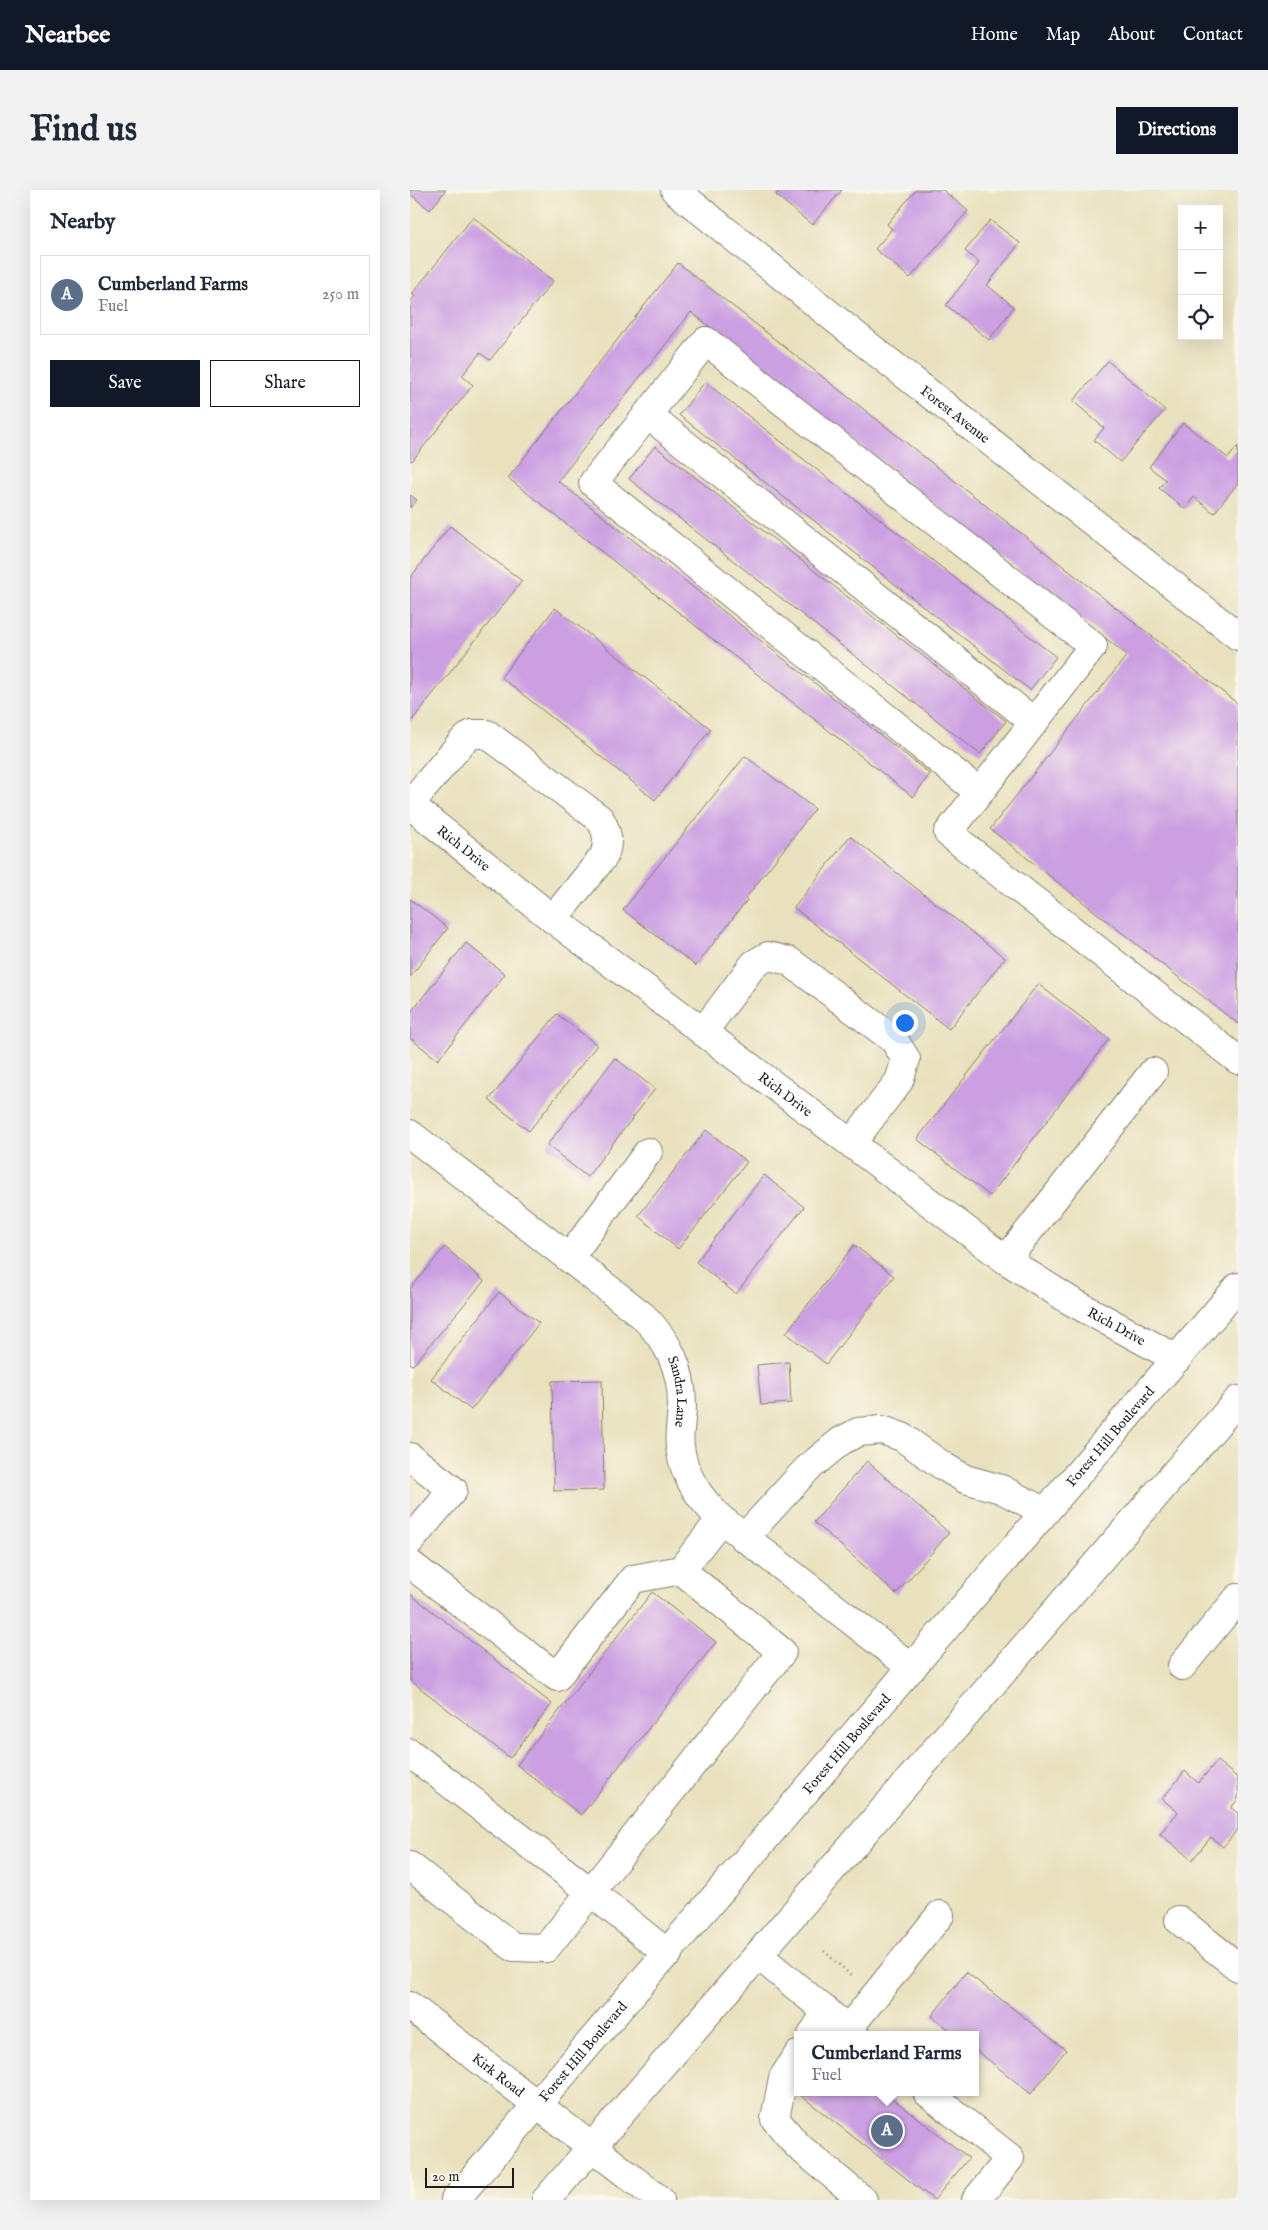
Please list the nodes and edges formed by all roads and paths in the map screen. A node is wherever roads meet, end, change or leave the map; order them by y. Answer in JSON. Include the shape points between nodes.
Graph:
{"nodes":[{"id":1,"x":675,"y":190,"type":"edge"},
{"id":2,"x":648,"y":414,"type":"junction"},
{"id":3,"x":1238,"y":636,"type":"edge"},
{"id":4,"x":1034,"y":722,"type":"junction"},
{"id":5,"x":979,"y":792,"type":"junction"},
{"id":6,"x":410,"y":805,"type":"edge"},
{"id":7,"x":553,"y":919,"type":"junction"},
{"id":8,"x":703,"y":1032,"type":"junction"},
{"id":9,"x":1238,"y":1060,"type":"edge"},
{"id":10,"x":1153,"y":1072,"type":"dead end"},
{"id":11,"x":410,"y":1134,"type":"edge"},
{"id":12,"x":851,"y":1144,"type":"junction"},
{"id":13,"x":648,"y":1152,"type":"dead end"},
{"id":14,"x":569,"y":1258,"type":"junction"},
{"id":15,"x":1006,"y":1260,"type":"junction"},
{"id":16,"x":1238,"y":1287,"type":"edge"},
{"id":17,"x":1177,"y":1359,"type":"junction"},
{"id":18,"x":1238,"y":1400,"type":"edge"},
{"id":19,"x":410,"y":1457,"type":"edge"},
{"id":20,"x":1045,"y":1512,"type":"junction"},
{"id":21,"x":721,"y":1519,"type":"junction"},
{"id":22,"x":744,"y":1538,"type":"junction"},
{"id":23,"x":410,"y":1541,"type":"edge"},
{"id":24,"x":410,"y":1564,"type":"edge"},
{"id":25,"x":681,"y":1570,"type":"junction"},
{"id":26,"x":1238,"y":1598,"type":"edge"},
{"id":27,"x":1182,"y":1666,"type":"dead end"},
{"id":28,"x":912,"y":1668,"type":"junction"},
{"id":29,"x":410,"y":1754,"type":"edge"},
{"id":30,"x":410,"y":1866,"type":"edge"},
{"id":31,"x":591,"y":1892,"type":"junction"},
{"id":32,"x":940,"y":1915,"type":"dead end"},
{"id":33,"x":1179,"y":1920,"type":"dead end"},
{"id":34,"x":824,"y":1951,"type":"dead end"},
{"id":35,"x":668,"y":1954,"type":"junction"},
{"id":36,"x":758,"y":1955,"type":"junction"},
{"id":37,"x":1238,"y":1967,"type":"edge"},
{"id":38,"x":855,"y":1979,"type":"dead end"},
{"id":39,"x":410,"y":2006,"type":"edge"},
{"id":40,"x":827,"y":2011,"type":"junction"},
{"id":41,"x":814,"y":2031,"type":"edge"},
{"id":42,"x":850,"y":2031,"type":"edge"},
{"id":43,"x":852,"y":2031,"type":"edge"},
{"id":44,"x":794,"y":2061,"type":"edge"},
{"id":45,"x":933,"y":2096,"type":"edge"},
{"id":46,"x":538,"y":2105,"type":"junction"},
{"id":47,"x":592,"y":2147,"type":"junction"},
{"id":48,"x":455,"y":2200,"type":"edge"},
{"id":49,"x":546,"y":2200,"type":"edge"},
{"id":50,"x":660,"y":2200,"type":"edge"},
{"id":51,"x":863,"y":2200,"type":"edge"},
{"id":52,"x":976,"y":2200,"type":"edge"}],
"edges":[{"from":1,"to":3,"type":"main road","name":"Forest Avenue","via":[[870,348]]},
{"from":2,"to":4,"type":"main road"},
{"from":2,"to":4,"type":"main road","via":[[706,341],[1093,646]]},
{"from":2,"to":5,"type":"main road","via":[[592,483]]},
{"from":4,"to":5,"type":"main road"},
{"from":5,"to":9,"type":"main road","via":[[948,833]]},
{"from":6,"to":7,"type":"main road","name":"Rich Drive"},
{"from":6,"to":7,"type":"main road","via":[[462,742],[472,734],[487,734],[600,819],[607,832],[604,856]]},
{"from":7,"to":8,"type":"main road","name":"Rich Drive"},
{"from":8,"to":12,"type":"main road","name":"Rich Drive"},
{"from":8,"to":12,"type":"main road","via":[[754,964],[768,956],[789,961],[894,1040],[906,1059],[898,1081]]},
{"from":10,"to":15,"type":"main road"},
{"from":11,"to":14,"type":"main road","name":"Sandra Lane"},
{"from":12,"to":15,"type":"main road","name":"Rich Drive"},
{"from":13,"to":14,"type":"main road"},
{"from":14,"to":21,"type":"main road","name":"Sandra Lane","via":[[643,1316],[669,1347],[681,1386],[680,1447],[685,1467],[704,1503]]},
{"from":15,"to":17,"type":"main road","name":"Rich Drive","via":[[1069,1300]]},
{"from":16,"to":17,"type":"main road","name":"Forest Hill Boulevard"},
{"from":17,"to":20,"type":"main road","name":"Forest Hill Boulevard"},
{"from":18,"to":36,"type":"main road"},
{"from":19,"to":23,"type":"main road","via":[[453,1490]]},
{"from":20,"to":22,"type":"main road","via":[[1002,1489],[965,1479],[902,1437],[882,1430],[858,1432],[841,1440],[807,1469]]},
{"from":20,"to":28,"type":"main road","name":"Forest Hill Boulevard"},
{"from":21,"to":22,"type":"main road","name":"Sandra Lane"},
{"from":21,"to":25,"type":"main road"},
{"from":22,"to":28,"type":"main road","name":"Sandra Lane"},
{"from":24,"to":25,"type":"main road","via":[[557,1678],[633,1579]]},
{"from":25,"to":31,"type":"main road","via":[[782,1652]]},
{"from":26,"to":27,"type":"main road"},
{"from":28,"to":35,"type":"main road","name":"Forest Hill Boulevard"},
{"from":29,"to":31,"type":"main road"},
{"from":30,"to":31,"type":"main road","via":[[513,1947],[546,1948]]},
{"from":31,"to":35,"type":"main road"},
{"from":32,"to":43,"type":"main road"},
{"from":33,"to":37,"type":"main road"},
{"from":34,"to":38,"type":"path"},
{"from":35,"to":46,"type":"main road","name":"Forest Hill Boulevard"},
{"from":36,"to":40,"type":"main road"},
{"from":36,"to":47,"type":"main road"},
{"from":39,"to":46,"type":"main road","name":"Kirk Road"},
{"from":40,"to":41,"type":"main road"},
{"from":40,"to":42,"type":"main road"},
{"from":44,"to":51,"type":"main road","via":[[783,2078],[775,2119],[798,2146]]},
{"from":45,"to":52,"type":"main road","via":[[1010,2158]]},
{"from":46,"to":47,"type":"main road","name":"Kirk Road"},
{"from":46,"to":48,"type":"main road","name":"Forest Hill Boulevard"},
{"from":47,"to":49,"type":"main road"},
{"from":47,"to":50,"type":"main road","name":"Kirk Road"}]}
